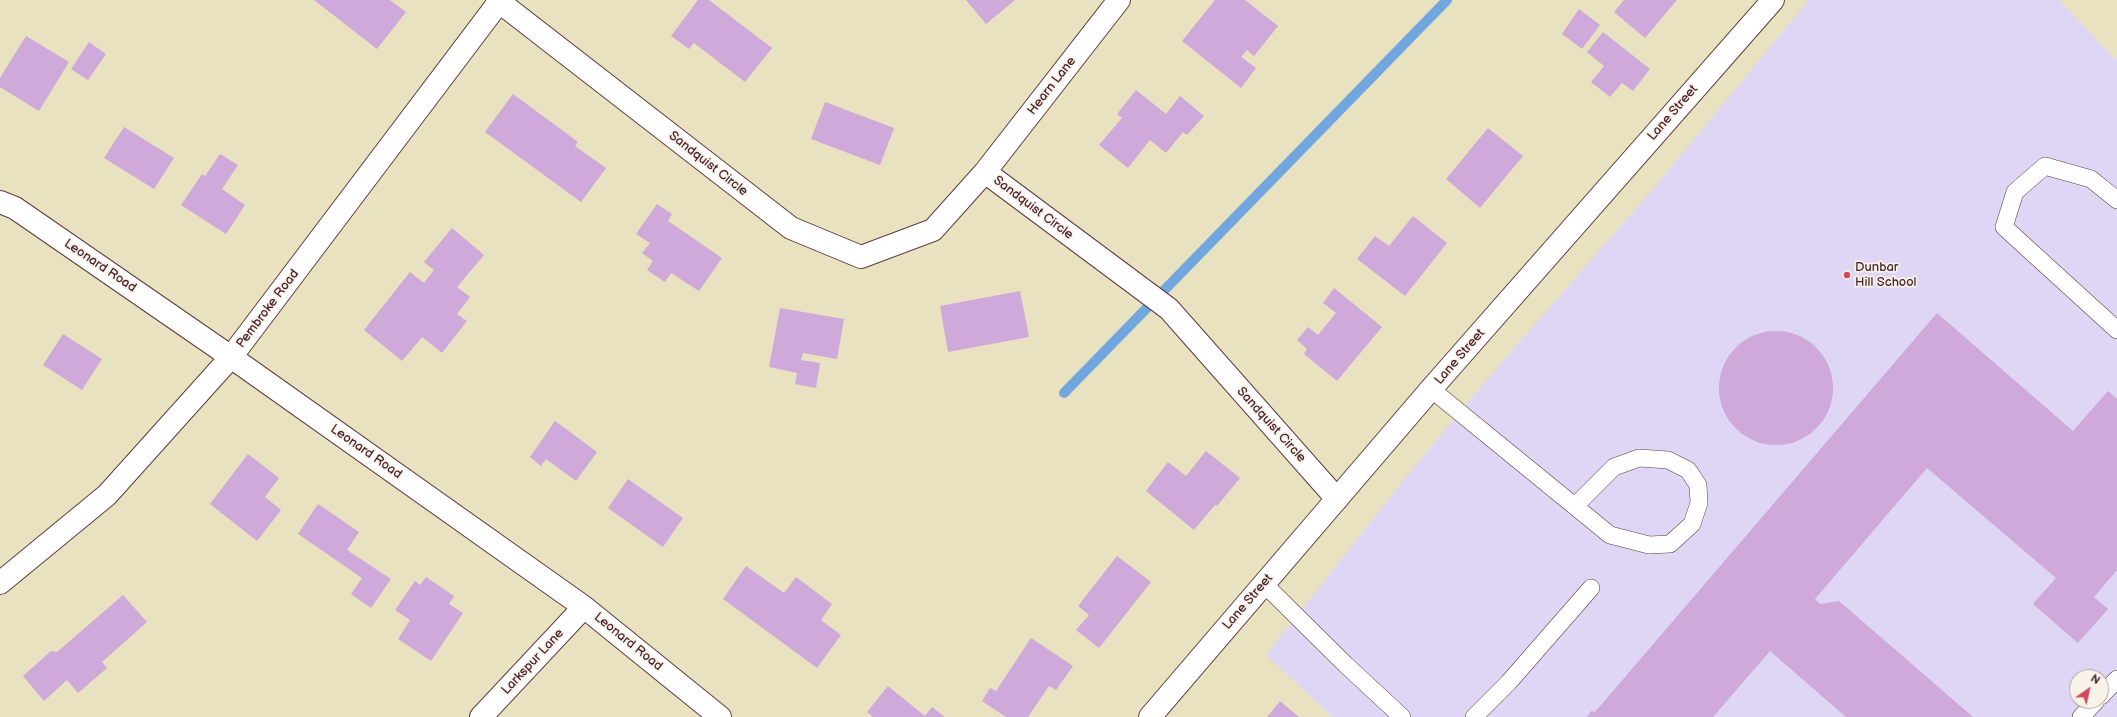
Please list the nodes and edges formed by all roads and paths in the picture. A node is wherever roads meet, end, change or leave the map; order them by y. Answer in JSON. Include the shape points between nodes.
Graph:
{"nodes":[{"id":1,"x":1119,"y":0,"type":"edge"},
{"id":2,"x":1773,"y":0,"type":"edge"},
{"id":3,"x":498,"y":1,"type":"edge"},
{"id":4,"x":985,"y":172,"type":"junction"},
{"id":5,"x":2117,"y":200,"type":"edge"},
{"id":6,"x":0,"y":202,"type":"edge"},
{"id":7,"x":2117,"y":330,"type":"edge"},
{"id":8,"x":232,"y":357,"type":"junction"},
{"id":9,"x":1431,"y":390,"type":"junction"},
{"id":10,"x":1337,"y":499,"type":"junction"},
{"id":11,"x":1575,"y":506,"type":"junction"},
{"id":12,"x":0,"y":583,"type":"edge"},
{"id":13,"x":1264,"y":584,"type":"junction"},
{"id":14,"x":1591,"y":588,"type":"dead end"},
{"id":15,"x":584,"y":607,"type":"junction"},
{"id":16,"x":2117,"y":679,"type":"edge"},
{"id":17,"x":2109,"y":688,"type":"edge"},
{"id":18,"x":2088,"y":709,"type":"edge"},
{"id":19,"x":481,"y":717,"type":"edge"},
{"id":20,"x":720,"y":717,"type":"edge"},
{"id":21,"x":1150,"y":717,"type":"edge"},
{"id":22,"x":1402,"y":717,"type":"edge"},
{"id":23,"x":1474,"y":717,"type":"edge"},
{"id":24,"x":2081,"y":717,"type":"edge"}],
"edges":[{"from":1,"to":4,"type":"street","name":"Hearn Lane"},
{"from":2,"to":9,"type":"street","name":"Lane Street"},
{"from":3,"to":4,"type":"street","name":"Sandquist Circle","via":[[791,228],[861,257],[933,230]]},
{"from":3,"to":8,"type":"street","name":"Pembroke Road"},
{"from":4,"to":10,"type":"street","name":"Sandquist Circle","via":[[1168,309]]},
{"from":5,"to":7,"type":"lane","via":[[2091,178],[2046,166],[2015,192],[2004,227]]},
{"from":6,"to":8,"type":"street","name":"Leonard Road","via":[[15,208]]},
{"from":8,"to":12,"type":"street","name":"Pembroke Road","via":[[107,495]]},
{"from":8,"to":15,"type":"street","name":"Leonard Road"},
{"from":9,"to":10,"type":"street","name":"Lane Street"},
{"from":9,"to":11,"type":"lane"},
{"from":10,"to":13,"type":"street","name":"Lane Street"},
{"from":11,"to":11,"type":"lane","via":[[1610,535],[1649,545],[1670,544],[1692,524],[1699,503],[1698,485],[1688,470],[1668,460],[1639,458],[1614,467]]},
{"from":13,"to":21,"type":"street","name":"Lane Street"},
{"from":13,"to":22,"type":"lane"},
{"from":14,"to":23,"type":"lane","via":[[1509,682]]},
{"from":15,"to":19,"type":"street","name":"Larkspur Lane"},
{"from":15,"to":20,"type":"street","name":"Leonard Road"},
{"from":16,"to":17,"type":"lane"},
{"from":18,"to":24,"type":"lane"}]}
